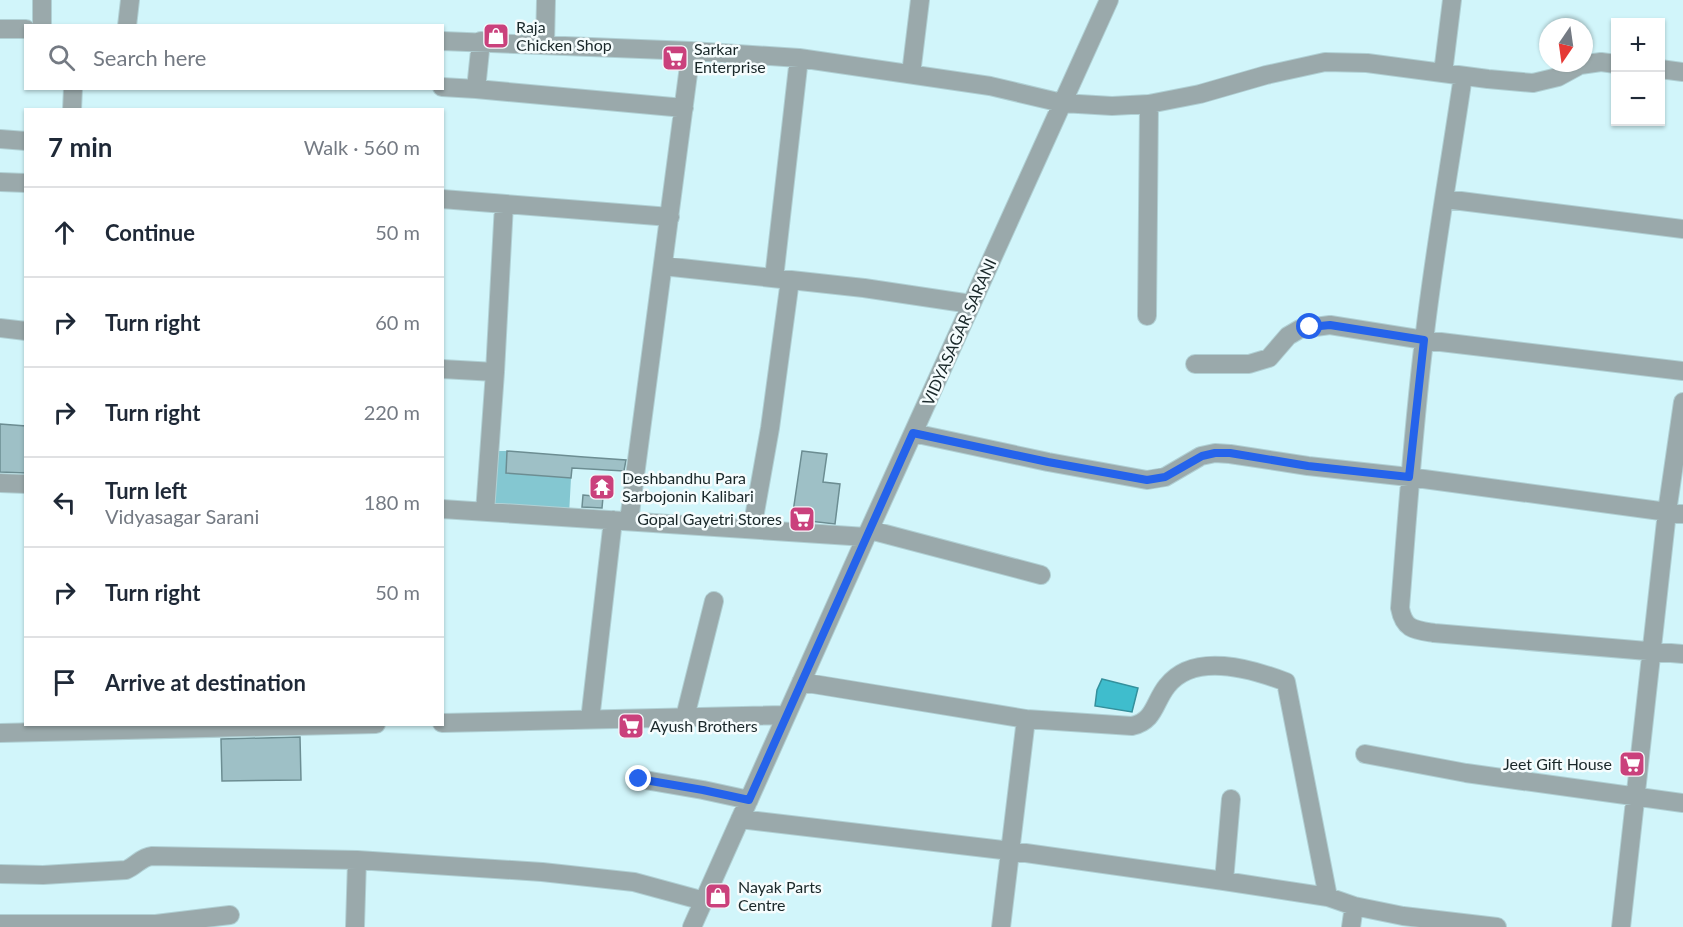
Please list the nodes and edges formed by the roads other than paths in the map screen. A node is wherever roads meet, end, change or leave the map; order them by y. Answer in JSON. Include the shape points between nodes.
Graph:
{"nodes":[{"id":1,"x":42,"y":0,"type":"edge"},
{"id":2,"x":130,"y":0,"type":"edge"},
{"id":3,"x":546,"y":0,"type":"edge"},
{"id":4,"x":920,"y":0,"type":"edge"},
{"id":5,"x":1109,"y":0,"type":"edge"},
{"id":6,"x":1452,"y":0,"type":"edge"},
{"id":7,"x":42,"y":24,"type":"edge"},
{"id":8,"x":127,"y":24,"type":"edge"},
{"id":9,"x":0,"y":29,"type":"edge"},
{"id":10,"x":24,"y":29,"type":"edge"},
{"id":11,"x":444,"y":41,"type":"edge"},
{"id":12,"x":481,"y":41,"type":"junction"},
{"id":13,"x":545,"y":44,"type":"junction"},
{"id":14,"x":691,"y":51,"type":"junction"},
{"id":15,"x":799,"y":58,"type":"junction"},
{"id":16,"x":1611,"y":63,"type":"edge"},
{"id":17,"x":1665,"y":70,"type":"edge"},
{"id":18,"x":1683,"y":72,"type":"edge"},
{"id":19,"x":1443,"y":73,"type":"junction"},
{"id":20,"x":911,"y":74,"type":"junction"},
{"id":21,"x":1463,"y":76,"type":"junction"},
{"id":22,"x":444,"y":87,"type":"edge"},
{"id":23,"x":476,"y":88,"type":"junction"},
{"id":24,"x":73,"y":90,"type":"edge"},
{"id":25,"x":1062,"y":103,"type":"junction"},
{"id":26,"x":1149,"y":104,"type":"junction"},
{"id":27,"x":72,"y":108,"type":"edge"},
{"id":28,"x":684,"y":108,"type":"junction"},
{"id":29,"x":0,"y":138,"type":"edge"},
{"id":30,"x":24,"y":141,"type":"edge"},
{"id":31,"x":0,"y":182,"type":"edge"},
{"id":32,"x":24,"y":183,"type":"edge"},
{"id":33,"x":444,"y":199,"type":"edge"},
{"id":34,"x":1445,"y":199,"type":"junction"},
{"id":35,"x":504,"y":204,"type":"junction"},
{"id":36,"x":670,"y":217,"type":"junction"},
{"id":37,"x":1683,"y":229,"type":"edge"},
{"id":38,"x":663,"y":266,"type":"junction"},
{"id":39,"x":782,"y":279,"type":"junction"},
{"id":40,"x":971,"y":304,"type":"junction"},
{"id":41,"x":1148,"y":316,"type":"dead end"},
{"id":42,"x":0,"y":328,"type":"edge"},
{"id":43,"x":24,"y":331,"type":"edge"},
{"id":44,"x":1424,"y":340,"type":"junction"},
{"id":45,"x":1195,"y":364,"type":"dead end"},
{"id":46,"x":444,"y":369,"type":"edge"},
{"id":47,"x":1683,"y":371,"type":"edge"},
{"id":48,"x":495,"y":372,"type":"junction"},
{"id":49,"x":1683,"y":402,"type":"edge"},
{"id":50,"x":913,"y":433,"type":"junction"},
{"id":51,"x":1409,"y":477,"type":"junction"},
{"id":52,"x":0,"y":483,"type":"edge"},
{"id":53,"x":24,"y":484,"type":"edge"},
{"id":54,"x":444,"y":509,"type":"edge"},
{"id":55,"x":485,"y":512,"type":"junction"},
{"id":56,"x":1675,"y":513,"type":"edge"},
{"id":57,"x":621,"y":520,"type":"junction"},
{"id":58,"x":752,"y":528,"type":"junction"},
{"id":59,"x":868,"y":533,"type":"junction"},
{"id":60,"x":1041,"y":575,"type":"dead end"},
{"id":61,"x":714,"y":601,"type":"dead end"},
{"id":62,"x":1653,"y":651,"type":"junction"},
{"id":63,"x":1683,"y":654,"type":"edge"},
{"id":64,"x":801,"y":682,"type":"junction"},
{"id":65,"x":786,"y":715,"type":"junction"},
{"id":66,"x":685,"y":717,"type":"junction"},
{"id":67,"x":1026,"y":719,"type":"junction"},
{"id":68,"x":590,"y":720,"type":"junction"},
{"id":69,"x":444,"y":723,"type":"edge"},
{"id":70,"x":292,"y":726,"type":"edge"},
{"id":71,"x":0,"y":733,"type":"edge"},
{"id":72,"x":1365,"y":754,"type":"dead end"},
{"id":73,"x":639,"y":779,"type":"dead end"},
{"id":74,"x":1636,"y":798,"type":"junction"},
{"id":75,"x":1232,"y":799,"type":"dead end"},
{"id":76,"x":749,"y":800,"type":"junction"},
{"id":77,"x":1683,"y":803,"type":"edge"},
{"id":78,"x":740,"y":819,"type":"junction"},
{"id":79,"x":1011,"y":851,"type":"junction"},
{"id":80,"x":357,"y":860,"type":"junction"},
{"id":81,"x":0,"y":874,"type":"edge"},
{"id":82,"x":1224,"y":881,"type":"junction"},
{"id":83,"x":1328,"y":897,"type":"junction"},
{"id":84,"x":704,"y":901,"type":"junction"},
{"id":85,"x":1354,"y":906,"type":"junction"},
{"id":86,"x":230,"y":915,"type":"dead end"},
{"id":87,"x":0,"y":924,"type":"edge"},
{"id":88,"x":355,"y":927,"type":"edge"},
{"id":89,"x":692,"y":927,"type":"edge"},
{"id":90,"x":1001,"y":927,"type":"edge"},
{"id":91,"x":1351,"y":927,"type":"edge"},
{"id":92,"x":1497,"y":927,"type":"edge"},
{"id":93,"x":1622,"y":927,"type":"edge"}],
"edges":[{"from":1,"to":7,"type":"street"},
{"from":2,"to":8,"type":"street"},
{"from":3,"to":13,"type":"street"},
{"from":4,"to":20,"type":"street"},
{"from":5,"to":25,"type":"street","name":"VIDYASAGAR SARANI"},
{"from":6,"to":19,"type":"street"},
{"from":9,"to":10,"type":"street"},
{"from":11,"to":12,"type":"street"},
{"from":12,"to":13,"type":"street"},
{"from":12,"to":23,"type":"street"},
{"from":13,"to":14,"type":"street"},
{"from":14,"to":15,"type":"street"},
{"from":14,"to":28,"type":"street"},
{"from":15,"to":20,"type":"street"},
{"from":15,"to":39,"type":"street"},
{"from":16,"to":21,"type":"street","via":[[1580,65],[1558,77],[1533,83]]},
{"from":17,"to":18,"type":"street"},
{"from":19,"to":21,"type":"street"},
{"from":19,"to":26,"type":"street","via":[[1367,63],[1325,63]]},
{"from":20,"to":25,"type":"street","via":[[990,86]]},
{"from":21,"to":34,"type":"street"},
{"from":22,"to":23,"type":"street"},
{"from":23,"to":28,"type":"street"},
{"from":24,"to":27,"type":"street"},
{"from":25,"to":26,"type":"street"},
{"from":25,"to":40,"type":"street","name":"VIDYASAGAR SARANI"},
{"from":26,"to":41,"type":"street"},
{"from":28,"to":36,"type":"street"},
{"from":29,"to":30,"type":"street"},
{"from":31,"to":32,"type":"street"},
{"from":33,"to":35,"type":"street"},
{"from":34,"to":37,"type":"street"},
{"from":34,"to":44,"type":"street"},
{"from":35,"to":36,"type":"street"},
{"from":35,"to":48,"type":"street"},
{"from":36,"to":38,"type":"street"},
{"from":38,"to":39,"type":"street"},
{"from":38,"to":57,"type":"street"},
{"from":39,"to":40,"type":"street"},
{"from":39,"to":58,"type":"street","via":[[770,428]]},
{"from":40,"to":50,"type":"street","name":"VIDYASAGAR SARANI"},
{"from":42,"to":43,"type":"street"},
{"from":44,"to":45,"type":"street","via":[[1330,325],[1310,327],[1288,336],[1269,358],[1249,364]]},
{"from":44,"to":47,"type":"street"},
{"from":44,"to":51,"type":"street"},
{"from":46,"to":48,"type":"street"},
{"from":48,"to":55,"type":"street"},
{"from":49,"to":56,"type":"street"},
{"from":50,"to":51,"type":"street","via":[[1147,480],[1165,477],[1215,453]]},
{"from":50,"to":59,"type":"street","name":"VIDYASAGAR SARANI"},
{"from":51,"to":56,"type":"street"},
{"from":51,"to":62,"type":"street","via":[[1400,608],[1409,627],[1434,633]]},
{"from":52,"to":53,"type":"street"},
{"from":54,"to":55,"type":"street"},
{"from":55,"to":57,"type":"street"},
{"from":56,"to":62,"type":"street"},
{"from":57,"to":58,"type":"street"},
{"from":57,"to":68,"type":"street"},
{"from":58,"to":59,"type":"street"},
{"from":59,"to":60,"type":"street"},
{"from":59,"to":64,"type":"street","name":"VIDYASAGAR SARANI"},
{"from":61,"to":66,"type":"street"},
{"from":62,"to":63,"type":"street"},
{"from":62,"to":74,"type":"street"},
{"from":64,"to":65,"type":"street","name":"VIDYASAGAR SARANI"},
{"from":64,"to":67,"type":"street"},
{"from":65,"to":66,"type":"street"},
{"from":65,"to":76,"type":"street","name":"VIDYASAGAR SARANI"},
{"from":66,"to":68,"type":"street"},
{"from":67,"to":79,"type":"street"},
{"from":67,"to":83,"type":"street","via":[[1140,724],[1150,716],[1168,684],[1196,667],[1239,669],[1286,682]]},
{"from":68,"to":69,"type":"street"},
{"from":70,"to":71,"type":"street"},
{"from":72,"to":74,"type":"street"},
{"from":73,"to":76,"type":"street"},
{"from":74,"to":77,"type":"street"},
{"from":74,"to":93,"type":"street"},
{"from":75,"to":82,"type":"street"},
{"from":76,"to":78,"type":"street","name":"VIDYASAGAR SARANI"},
{"from":78,"to":79,"type":"street"},
{"from":78,"to":84,"type":"street","name":"VIDYASAGAR SARANI"},
{"from":79,"to":82,"type":"street"},
{"from":79,"to":90,"type":"street"},
{"from":80,"to":81,"type":"street","via":[[152,856],[126,870]]},
{"from":80,"to":84,"type":"street","via":[[634,882]]},
{"from":80,"to":88,"type":"street"},
{"from":82,"to":83,"type":"street"},
{"from":83,"to":85,"type":"street"},
{"from":84,"to":89,"type":"street","name":"VIDYASAGAR SARANI"},
{"from":85,"to":91,"type":"street"},
{"from":85,"to":92,"type":"street"},
{"from":86,"to":87,"type":"street","via":[[156,924]]}]}
